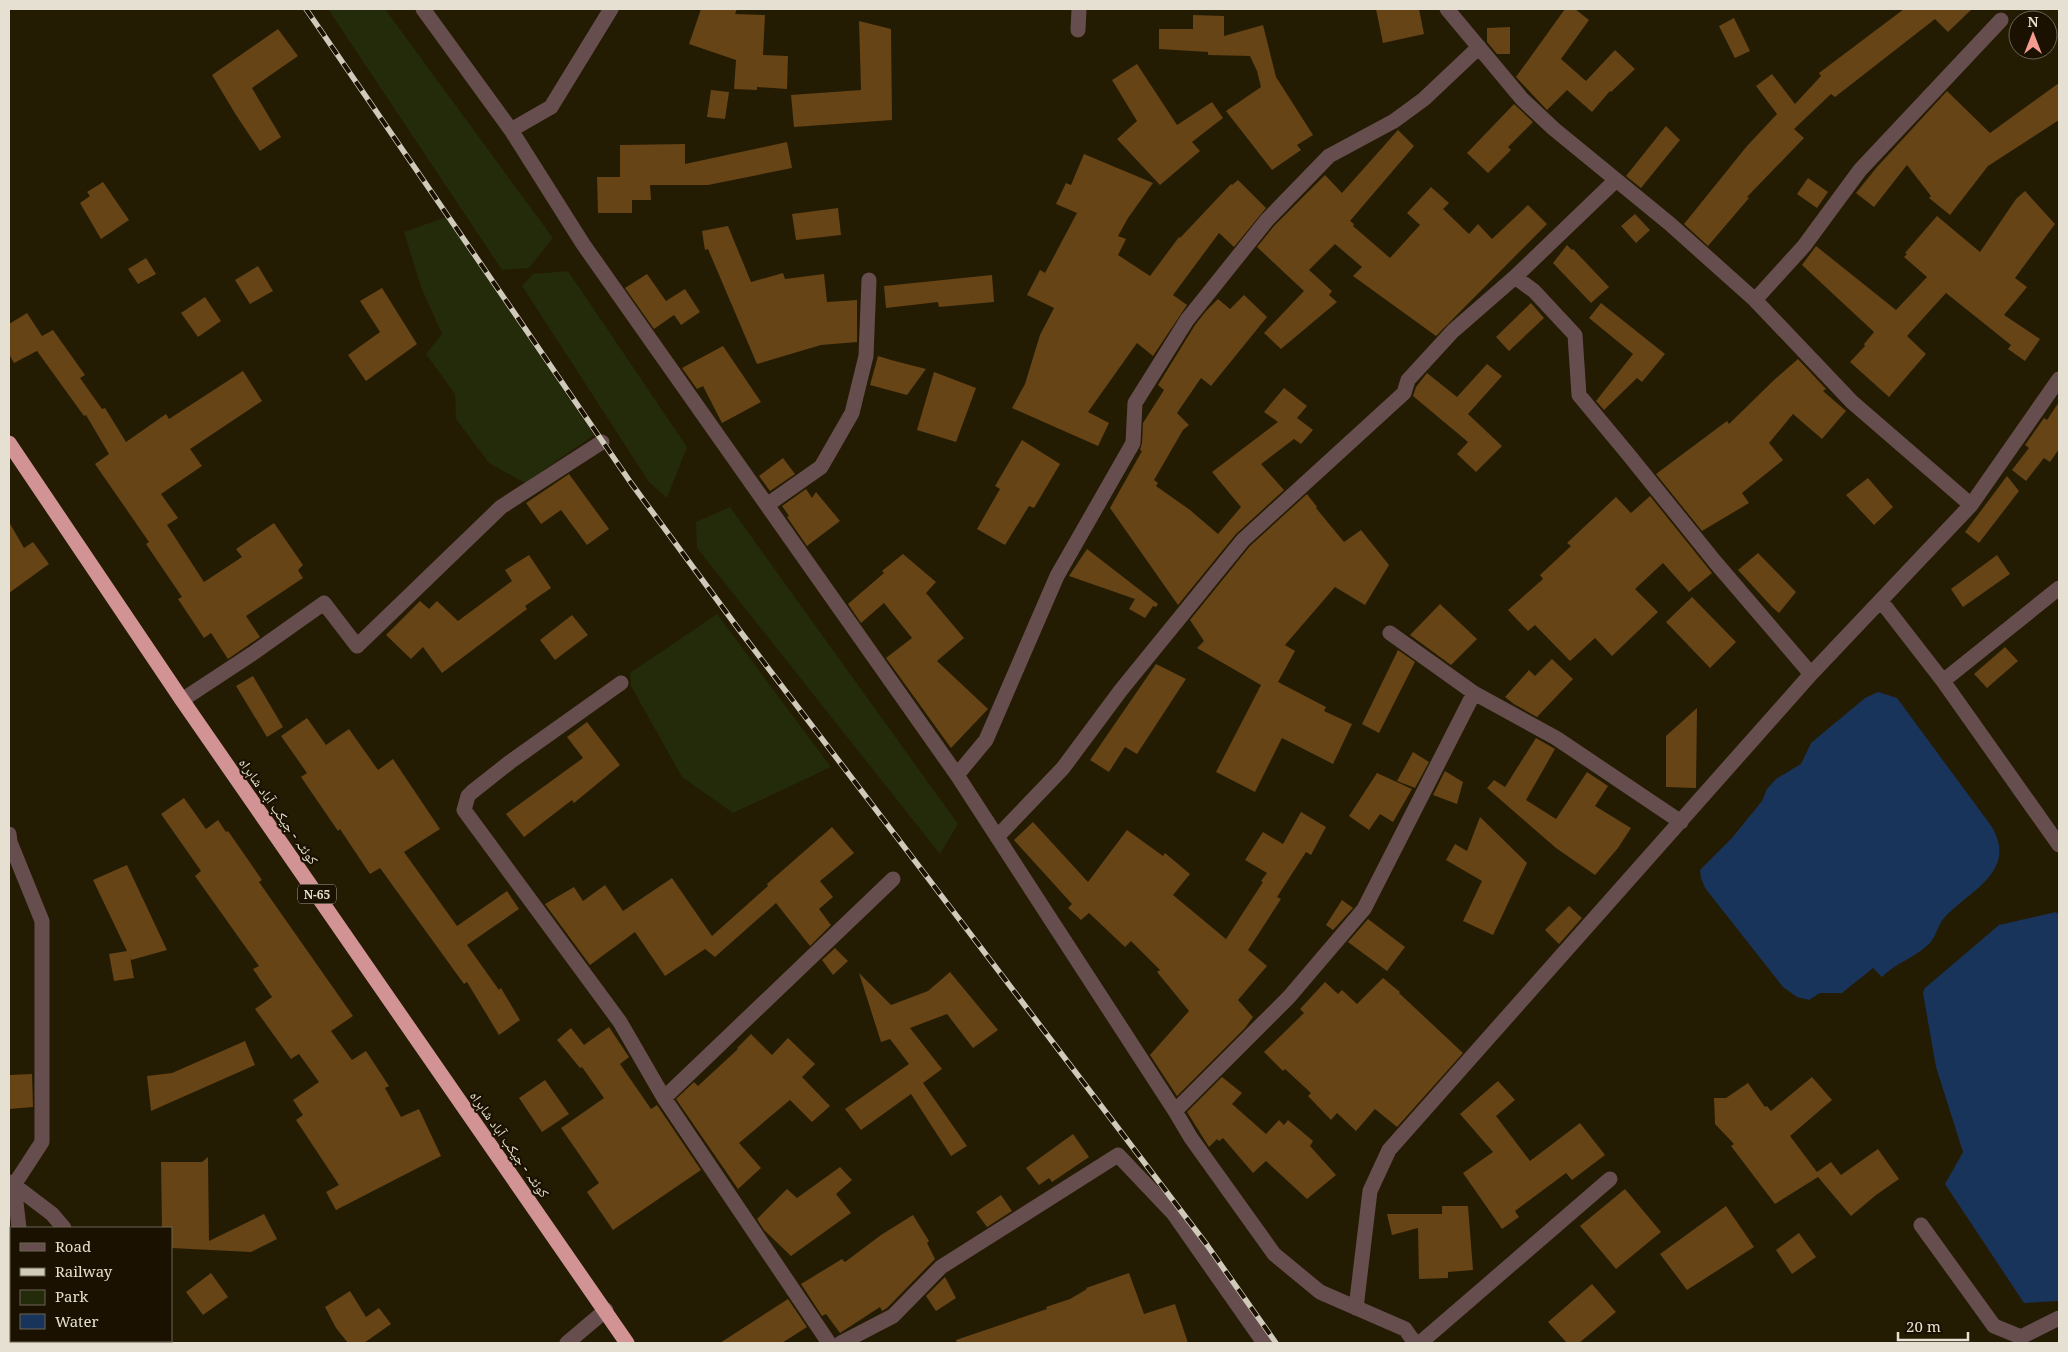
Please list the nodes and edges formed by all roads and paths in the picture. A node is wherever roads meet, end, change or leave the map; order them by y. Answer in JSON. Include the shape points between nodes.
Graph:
{"nodes":[{"id":1,"x":423,"y":9,"type":"edge"},
{"id":2,"x":611,"y":9,"type":"edge"},
{"id":3,"x":1078,"y":9,"type":"edge"},
{"id":4,"x":1447,"y":9,"type":"edge"},
{"id":5,"x":2001,"y":20,"type":"dead end"},
{"id":6,"x":1078,"y":30,"type":"dead end"},
{"id":7,"x":1479,"y":48,"type":"junction"},
{"id":8,"x":511,"y":130,"type":"junction"},
{"id":9,"x":1616,"y":180,"type":"junction"},
{"id":10,"x":1515,"y":277,"type":"junction"},
{"id":11,"x":869,"y":280,"type":"dead end"},
{"id":12,"x":1755,"y":300,"type":"junction"},
{"id":13,"x":2059,"y":379,"type":"edge"},
{"id":14,"x":602,"y":442,"type":"dead end"},
{"id":15,"x":9,"y":443,"type":"edge"},
{"id":16,"x":766,"y":505,"type":"junction"},
{"id":17,"x":1971,"y":505,"type":"junction"},
{"id":18,"x":2059,"y":588,"type":"edge"},
{"id":19,"x":1881,"y":601,"type":"junction"},
{"id":20,"x":1390,"y":633,"type":"dead end"},
{"id":21,"x":1811,"y":674,"type":"junction"},
{"id":22,"x":1943,"y":681,"type":"junction"},
{"id":23,"x":621,"y":684,"type":"dead end"},
{"id":24,"x":1474,"y":693,"type":"junction"},
{"id":25,"x":182,"y":700,"type":"junction"},
{"id":26,"x":957,"y":775,"type":"junction"},
{"id":27,"x":1681,"y":822,"type":"junction"},
{"id":28,"x":9,"y":834,"type":"edge"},
{"id":29,"x":997,"y":837,"type":"junction"},
{"id":30,"x":2059,"y":845,"type":"edge"},
{"id":31,"x":893,"y":878,"type":"dead end"},
{"id":32,"x":664,"y":1098,"type":"junction"},
{"id":33,"x":1175,"y":1111,"type":"junction"},
{"id":34,"x":1610,"y":1179,"type":"dead end"},
{"id":35,"x":11,"y":1183,"type":"edge"},
{"id":36,"x":1921,"y":1225,"type":"dead end"},
{"id":37,"x":19,"y":1227,"type":"edge"},
{"id":38,"x":63,"y":1227,"type":"edge"},
{"id":39,"x":1356,"y":1308,"type":"junction"},
{"id":40,"x":606,"y":1310,"type":"junction"},
{"id":41,"x":2059,"y":1318,"type":"edge"},
{"id":42,"x":567,"y":1343,"type":"edge"},
{"id":43,"x":628,"y":1343,"type":"edge"},
{"id":44,"x":829,"y":1343,"type":"edge"},
{"id":45,"x":841,"y":1343,"type":"edge"},
{"id":46,"x":1264,"y":1343,"type":"edge"},
{"id":47,"x":1415,"y":1343,"type":"edge"},
{"id":48,"x":1420,"y":1343,"type":"edge"}],
"edges":[{"from":1,"to":8,"type":"street"},
{"from":2,"to":8,"type":"street","via":[[551,108]]},
{"from":3,"to":6,"type":"street"},
{"from":4,"to":7,"type":"street"},
{"from":5,"to":12,"type":"street","via":[[1860,170],[1804,246]]},
{"from":7,"to":9,"type":"street","via":[[1522,99]]},
{"from":7,"to":26,"type":"street","via":[[1424,99],[1394,121],[1329,156],[1267,220],[1186,320],[1135,403],[1132,444],[1057,576],[986,740]]},
{"from":8,"to":16,"type":"street","via":[[583,244]]},
{"from":9,"to":10,"type":"street"},
{"from":9,"to":12,"type":"street"},
{"from":10,"to":21,"type":"street","via":[[1534,291],[1575,335],[1578,395]]},
{"from":10,"to":29,"type":"street","via":[[1454,331],[1408,380],[1404,393],[1243,540],[1121,690],[1063,768]]},
{"from":11,"to":16,"type":"street","via":[[866,356],[852,413],[820,467]]},
{"from":12,"to":17,"type":"street","via":[[1852,402]]},
{"from":13,"to":17,"type":"street"},
{"from":14,"to":25,"type":"street","via":[[501,507],[357,646],[324,602]]},
{"from":15,"to":25,"type":"highway","name":"کوئٹہ - جیکب آباد شاہراہ","number":"N-65"},
{"from":16,"to":26,"type":"street"},
{"from":17,"to":19,"type":"street"},
{"from":18,"to":22,"type":"street"},
{"from":19,"to":21,"type":"street"},
{"from":19,"to":22,"type":"street"},
{"from":20,"to":24,"type":"street"},
{"from":21,"to":27,"type":"street"},
{"from":22,"to":30,"type":"street"},
{"from":23,"to":32,"type":"street","via":[[472,792],[464,810],[620,1022]]},
{"from":24,"to":27,"type":"street","via":[[1556,738]]},
{"from":24,"to":33,"type":"street","via":[[1364,909],[1289,997]]},
{"from":25,"to":40,"type":"highway","name":"کوئٹہ - جیکب آباد شاہراہ","number":"N-65"},
{"from":26,"to":29,"type":"street"},
{"from":27,"to":39,"type":"street","via":[[1389,1150],[1370,1191]]},
{"from":28,"to":35,"type":"street","via":[[42,922],[42,1142]]},
{"from":29,"to":33,"type":"street"},
{"from":31,"to":32,"type":"street"},
{"from":32,"to":44,"type":"street"},
{"from":33,"to":39,"type":"street","via":[[1274,1254],[1320,1292]]},
{"from":34,"to":48,"type":"street"},
{"from":35,"to":37,"type":"street"},
{"from":35,"to":38,"type":"street","via":[[52,1214]]},
{"from":36,"to":41,"type":"street","via":[[1994,1326],[2021,1337]]},
{"from":39,"to":47,"type":"street","via":[[1405,1329]]},
{"from":40,"to":42,"type":"street"},
{"from":40,"to":43,"type":"highway","name":"کوئٹہ - جیکب آباد شاہراہ","number":"N-65"},
{"from":45,"to":46,"type":"street","via":[[893,1316],[941,1267],[1118,1154],[1173,1213]]}]}
